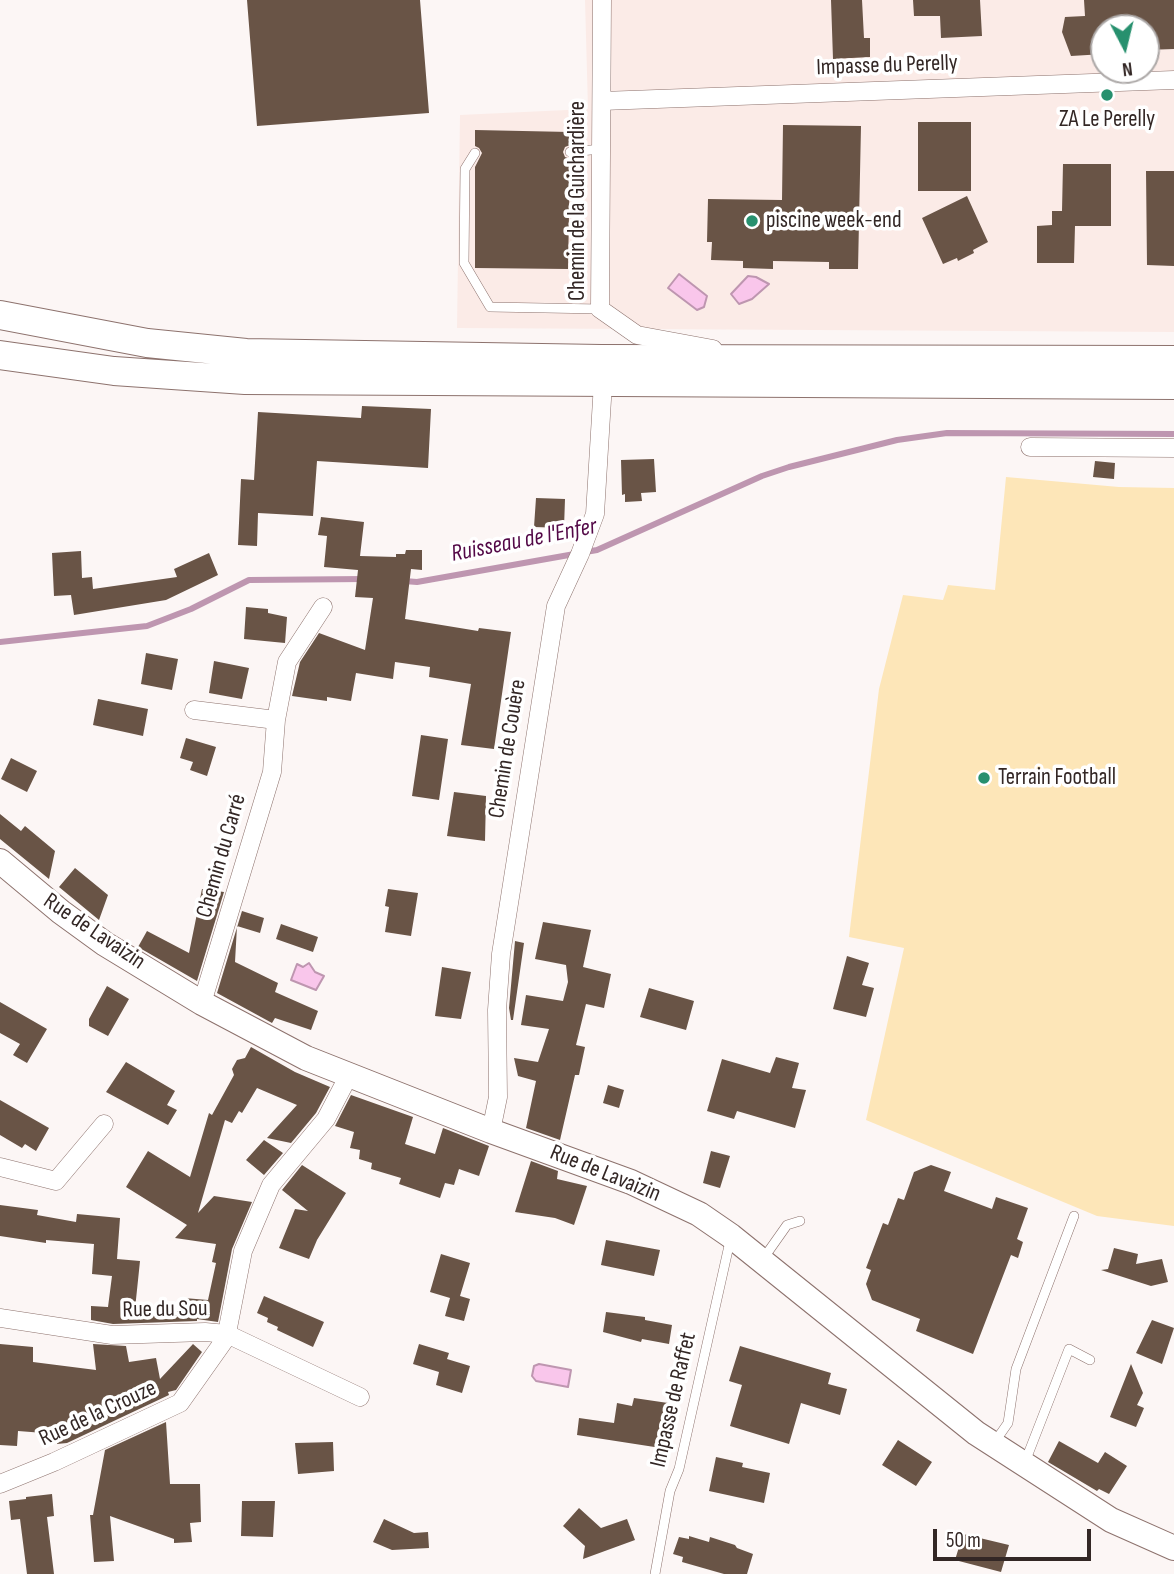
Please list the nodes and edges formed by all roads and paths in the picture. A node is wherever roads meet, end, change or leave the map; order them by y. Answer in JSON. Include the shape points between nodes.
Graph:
{"nodes":[{"id":1,"x":602,"y":0,"type":"edge"},
{"id":2,"x":1174,"y":80,"type":"edge"},
{"id":3,"x":602,"y":101,"type":"junction"},
{"id":4,"x":601,"y":149,"type":"junction"},
{"id":5,"x":570,"y":152,"type":"dead end"},
{"id":6,"x":475,"y":153,"type":"dead end"},
{"id":7,"x":600,"y":309,"type":"junction"},
{"id":8,"x":0,"y":315,"type":"edge"},
{"id":9,"x":0,"y":355,"type":"edge"},
{"id":10,"x":768,"y":359,"type":"junction"},
{"id":11,"x":1174,"y":360,"type":"edge"},
{"id":12,"x":603,"y":383,"type":"junction"},
{"id":13,"x":1174,"y":385,"type":"edge"},
{"id":14,"x":1030,"y":447,"type":"dead end"},
{"id":15,"x":1174,"y":448,"type":"edge"},
{"id":16,"x":323,"y":607,"type":"dead end"},
{"id":17,"x":194,"y":710,"type":"dead end"},
{"id":18,"x":276,"y":720,"type":"junction"},
{"id":19,"x":0,"y":861,"type":"edge"},
{"id":20,"x":202,"y":1003,"type":"junction"},
{"id":21,"x":349,"y":1074,"type":"junction"},
{"id":22,"x":104,"y":1124,"type":"dead end"},
{"id":23,"x":491,"y":1130,"type":"junction"},
{"id":24,"x":0,"y":1167,"type":"edge"},
{"id":25,"x":1074,"y":1216,"type":"dead end"},
{"id":26,"x":800,"y":1221,"type":"dead end"},
{"id":27,"x":731,"y":1236,"type":"junction"},
{"id":28,"x":762,"y":1261,"type":"junction"},
{"id":29,"x":0,"y":1318,"type":"edge"},
{"id":30,"x":227,"y":1335,"type":"junction"},
{"id":31,"x":1090,"y":1360,"type":"dead end"},
{"id":32,"x":360,"y":1397,"type":"dead end"},
{"id":33,"x":993,"y":1444,"type":"junction"},
{"id":34,"x":1024,"y":1464,"type":"junction"},
{"id":35,"x":0,"y":1485,"type":"edge"},
{"id":36,"x":1174,"y":1548,"type":"edge"},
{"id":37,"x":655,"y":1574,"type":"edge"}],
"edges":[{"from":1,"to":3,"type":"street","name":"Chemin de la Guichardière"},
{"from":2,"to":3,"type":"street","name":"Impasse du Perelly"},
{"from":3,"to":4,"type":"street","name":"Chemin de la Guichardière"},
{"from":4,"to":5,"type":"lane"},
{"from":4,"to":7,"type":"street","name":"Chemin de la Guichardière"},
{"from":6,"to":7,"type":"lane","via":[[465,169],[464,263],[490,307]]},
{"from":7,"to":10,"type":"street","name":"Chemin de la Guichardière","via":[[637,335]]},
{"from":8,"to":10,"type":"main road","via":[[147,343],[246,353]]},
{"from":9,"to":12,"type":"main road","via":[[114,371],[245,380]]},
{"from":10,"to":11,"type":"main road"},
{"from":12,"to":13,"type":"main road"},
{"from":12,"to":23,"type":"street","name":"Chemin de Couère","via":[[595,514],[555,606],[501,954],[498,1097]]},
{"from":14,"to":15,"type":"street"},
{"from":16,"to":18,"type":"street","name":"Chemin du Carré","via":[[286,663]]},
{"from":17,"to":18,"type":"street"},
{"from":18,"to":20,"type":"street","name":"Chemin du Carré","via":[[272,772]]},
{"from":19,"to":20,"type":"main road","name":"Rue de Lavaizin","via":[[105,944]]},
{"from":20,"to":21,"type":"main road","name":"Rue de Lavaizin","via":[[306,1058]]},
{"from":21,"to":23,"type":"main road","name":"Rue de Lavaizin"},
{"from":21,"to":30,"type":"street","name":"Rue de la Crouze","via":[[326,1119],[271,1185],[243,1251]]},
{"from":22,"to":24,"type":"street","via":[[56,1181]]},
{"from":23,"to":27,"type":"main road","name":"Rue de Lavaizin","via":[[631,1182],[699,1214]]},
{"from":25,"to":33,"type":"lane","via":[[1016,1369],[1008,1423]]},
{"from":26,"to":28,"type":"lane","via":[[786,1225]]},
{"from":27,"to":28,"type":"main road","name":"Rue de Lavaizin"},
{"from":27,"to":37,"type":"lane","name":"Impasse de Raffet","via":[[679,1469],[670,1491]]},
{"from":28,"to":33,"type":"main road","name":"Rue de Lavaizin"},
{"from":29,"to":30,"type":"street","name":"Rue du Sou","via":[[112,1335]]},
{"from":30,"to":32,"type":"street","name":"Rue du Sou"},
{"from":30,"to":35,"type":"street","name":"Rue de la Crouze","via":[[180,1403]]},
{"from":31,"to":34,"type":"lane","via":[[1069,1349]]},
{"from":33,"to":34,"type":"main road","name":"Rue de Lavaizin"},
{"from":34,"to":36,"type":"main road","name":"Rue de Lavaizin","via":[[1111,1520]]}]}
